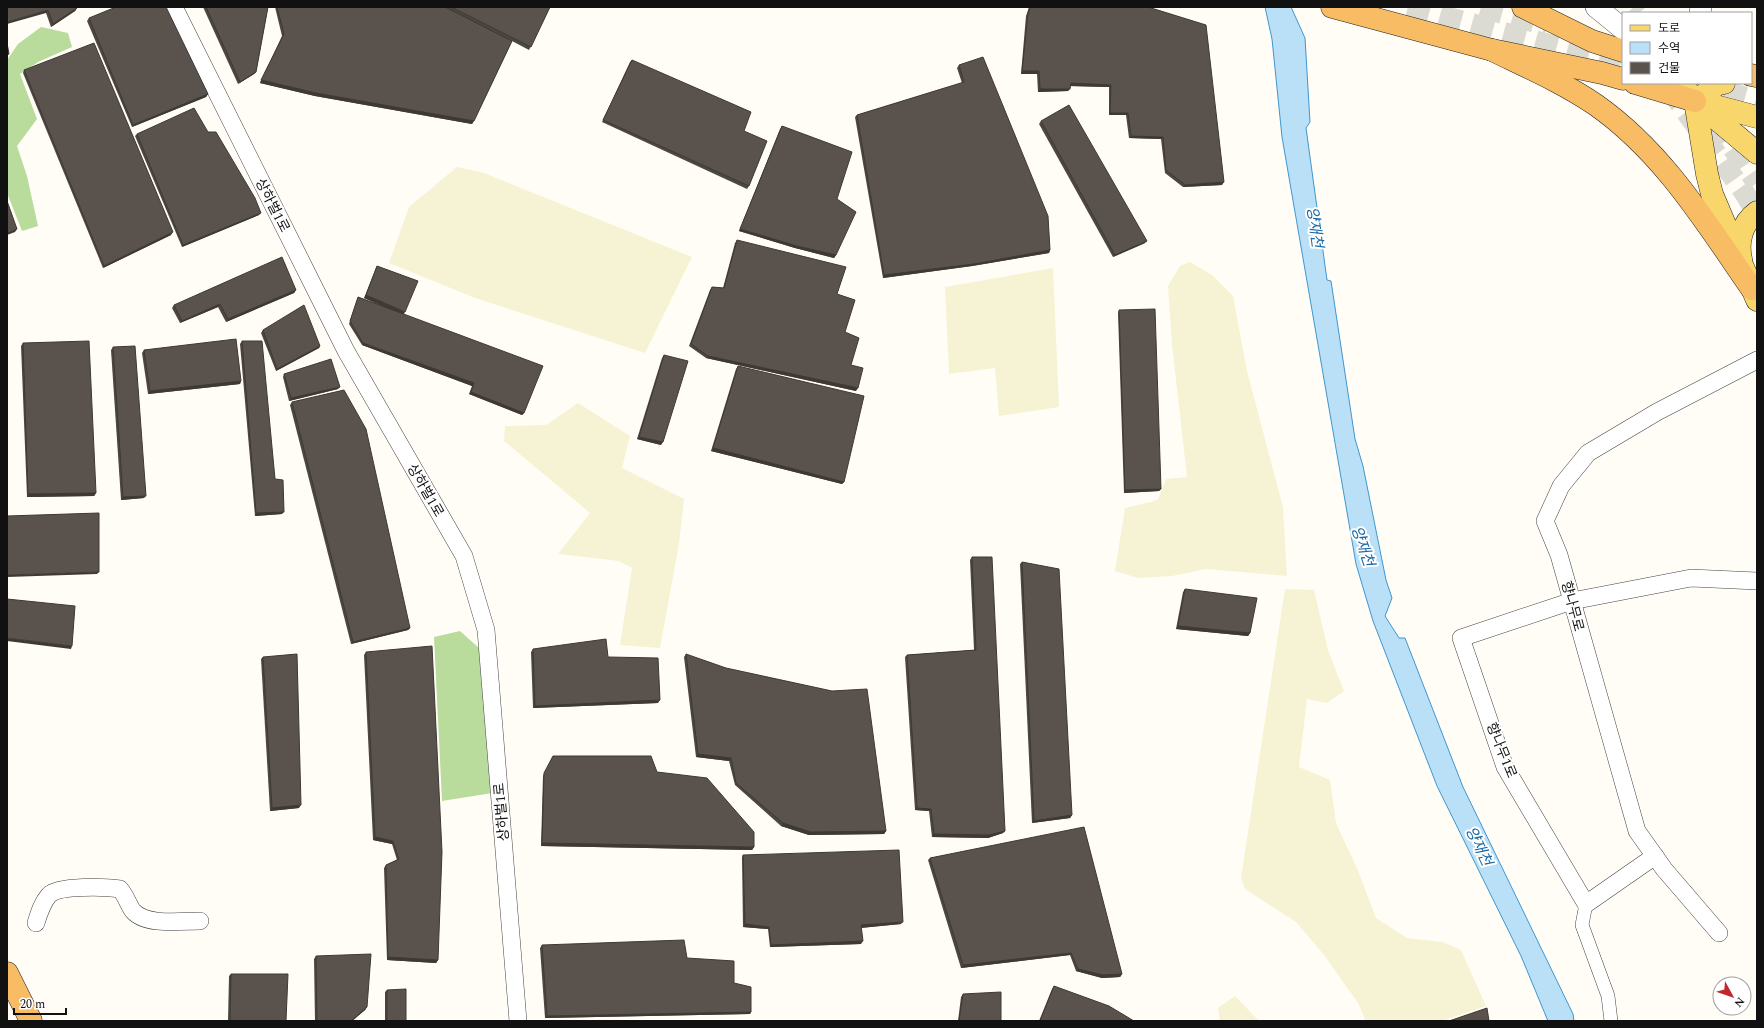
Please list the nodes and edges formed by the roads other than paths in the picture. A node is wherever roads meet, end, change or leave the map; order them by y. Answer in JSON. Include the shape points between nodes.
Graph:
{"nodes":[{"id":1,"x":174,"y":7,"type":"edge"},
{"id":2,"x":1332,"y":7,"type":"edge"},
{"id":3,"x":1523,"y":7,"type":"edge"},
{"id":4,"x":1600,"y":10,"type":"edge"},
{"id":5,"x":1622,"y":18,"type":"edge"},
{"id":6,"x":1622,"y":28,"type":"edge"},
{"id":7,"x":1492,"y":50,"type":"junction"},
{"id":8,"x":1622,"y":51,"type":"edge"},
{"id":9,"x":1622,"y":79,"type":"edge"},
{"id":10,"x":1639,"y":84,"type":"edge"},
{"id":11,"x":1682,"y":84,"type":"edge"},
{"id":12,"x":1718,"y":84,"type":"edge"},
{"id":13,"x":1695,"y":101,"type":"junction"},
{"id":14,"x":1757,"y":117,"type":"edge"},
{"id":15,"x":1757,"y":153,"type":"edge"},
{"id":16,"x":1757,"y":212,"type":"edge"},
{"id":17,"x":1743,"y":268,"type":"junction"},
{"id":18,"x":1755,"y":294,"type":"edge"},
{"id":19,"x":1757,"y":360,"type":"edge"},
{"id":20,"x":1757,"y":581,"type":"edge"},
{"id":21,"x":1572,"y":601,"type":"junction"},
{"id":22,"x":1655,"y":856,"type":"junction"},
{"id":23,"x":1586,"y":904,"type":"junction"},
{"id":24,"x":200,"y":921,"type":"dead end"},
{"id":25,"x":36,"y":923,"type":"dead end"},
{"id":26,"x":1718,"y":933,"type":"dead end"},
{"id":27,"x":7,"y":974,"type":"edge"},
{"id":28,"x":31,"y":1021,"type":"edge"},
{"id":29,"x":518,"y":1021,"type":"edge"},
{"id":30,"x":1611,"y":1021,"type":"edge"}],
"edges":[{"from":1,"to":29,"type":"street","name":"상하벌1로","via":[[346,351],[464,556],[486,630]]},
{"from":2,"to":7,"type":"highway"},
{"from":3,"to":8,"type":"highway","via":[[1592,41]]},
{"from":4,"to":5,"type":"street"},
{"from":4,"to":6,"type":"street"},
{"from":7,"to":9,"type":"highway"},
{"from":7,"to":18,"type":"highway","via":[[1596,105],[1629,132],[1682,189]]},
{"from":10,"to":13,"type":"highway"},
{"from":11,"to":13,"type":"main road"},
{"from":12,"to":13,"type":"main road"},
{"from":13,"to":14,"type":"main road"},
{"from":13,"to":15,"type":"main road"},
{"from":13,"to":17,"type":"main road","via":[[1709,184]]},
{"from":16,"to":17,"type":"main road","via":[[1744,226],[1740,252]]},
{"from":17,"to":18,"type":"main road"},
{"from":19,"to":21,"type":"street","name":"향나무로","via":[[1657,412],[1588,453],[1561,486],[1545,521],[1559,555]]},
{"from":20,"to":21,"type":"street","via":[[1691,578]]},
{"from":21,"to":22,"type":"street","name":"향나무로","via":[[1637,831]]},
{"from":21,"to":23,"type":"street","name":"향나무1로","via":[[1461,638],[1506,767]]},
{"from":22,"to":23,"type":"street"},
{"from":22,"to":26,"type":"street","name":"향나무로"},
{"from":23,"to":30,"type":"street","via":[[1582,925],[1608,996]]},
{"from":24,"to":25,"type":"street","via":[[165,922],[143,919],[133,910],[120,889],[104,887],[60,890],[50,894],[42,905]]},
{"from":27,"to":28,"type":"highway"}]}
